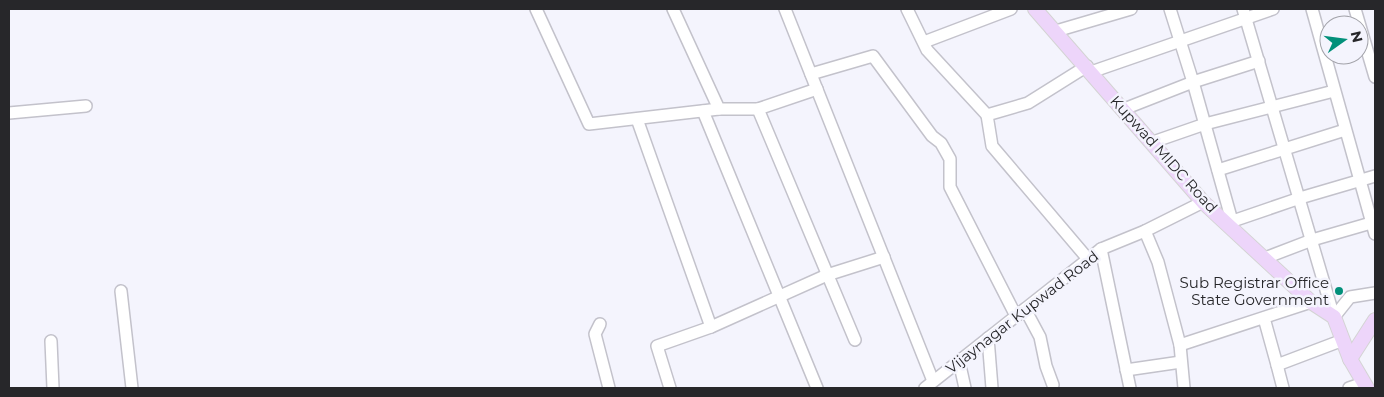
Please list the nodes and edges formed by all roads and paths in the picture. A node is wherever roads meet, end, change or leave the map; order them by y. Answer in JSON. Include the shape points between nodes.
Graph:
{"nodes":[{"id":1,"x":536,"y":9,"type":"edge"},
{"id":2,"x":673,"y":9,"type":"edge"},
{"id":3,"x":785,"y":9,"type":"edge"},
{"id":4,"x":907,"y":9,"type":"edge"},
{"id":5,"x":1011,"y":9,"type":"edge"},
{"id":6,"x":1035,"y":9,"type":"edge"},
{"id":7,"x":1131,"y":9,"type":"edge"},
{"id":8,"x":1170,"y":9,"type":"edge"},
{"id":9,"x":1273,"y":9,"type":"edge"},
{"id":10,"x":1312,"y":9,"type":"edge"},
{"id":11,"x":1355,"y":9,"type":"edge"},
{"id":12,"x":1245,"y":14,"type":"edge"},
{"id":13,"x":1056,"y":31,"type":"junction"},
{"id":14,"x":1180,"y":41,"type":"junction"},
{"id":15,"x":924,"y":42,"type":"junction"},
{"id":16,"x":1259,"y":61,"type":"junction"},
{"id":17,"x":1089,"y":69,"type":"junction"},
{"id":18,"x":811,"y":74,"type":"junction"},
{"id":19,"x":1375,"y":77,"type":"edge"},
{"id":20,"x":1194,"y":82,"type":"junction"},
{"id":21,"x":817,"y":89,"type":"junction"},
{"id":22,"x":1334,"y":90,"type":"junction"},
{"id":23,"x":86,"y":106,"type":"dead end"},
{"id":24,"x":1272,"y":107,"type":"junction"},
{"id":25,"x":758,"y":109,"type":"junction"},
{"id":26,"x":1124,"y":109,"type":"junction"},
{"id":27,"x":719,"y":110,"type":"junction"},
{"id":28,"x":703,"y":111,"type":"junction"},
{"id":29,"x":9,"y":113,"type":"edge"},
{"id":30,"x":987,"y":115,"type":"junction"},
{"id":31,"x":637,"y":119,"type":"junction"},
{"id":32,"x":1205,"y":124,"type":"junction"},
{"id":33,"x":1346,"y":130,"type":"junction"},
{"id":34,"x":1153,"y":142,"type":"junction"},
{"id":35,"x":1285,"y":149,"type":"junction"},
{"id":36,"x":1218,"y":170,"type":"junction"},
{"id":37,"x":1375,"y":176,"type":"edge"},
{"id":38,"x":1360,"y":181,"type":"junction"},
{"id":39,"x":1300,"y":198,"type":"junction"},
{"id":40,"x":1203,"y":202,"type":"junction"},
{"id":41,"x":1230,"y":222,"type":"junction"},
{"id":42,"x":1373,"y":229,"type":"edge"},
{"id":43,"x":1145,"y":231,"type":"junction"},
{"id":44,"x":1312,"y":240,"type":"junction"},
{"id":45,"x":1101,"y":249,"type":"junction"},
{"id":46,"x":884,"y":257,"type":"junction"},
{"id":47,"x":1266,"y":258,"type":"junction"},
{"id":48,"x":1088,"y":259,"type":"junction"},
{"id":49,"x":827,"y":275,"type":"junction"},
{"id":50,"x":122,"y":291,"type":"dead end"},
{"id":51,"x":1375,"y":293,"type":"edge"},
{"id":52,"x":779,"y":296,"type":"junction"},
{"id":53,"x":1311,"y":302,"type":"junction"},
{"id":54,"x":1020,"y":313,"type":"junction"},
{"id":55,"x":1334,"y":317,"type":"junction"},
{"id":56,"x":1264,"y":318,"type":"junction"},
{"id":57,"x":1375,"y":320,"type":"edge"},
{"id":58,"x":600,"y":324,"type":"dead end"},
{"id":59,"x":711,"y":327,"type":"junction"},
{"id":60,"x":988,"y":338,"type":"junction"},
{"id":61,"x":855,"y":340,"type":"dead end"},
{"id":62,"x":1343,"y":340,"type":"junction"},
{"id":63,"x":51,"y":341,"type":"dead end"},
{"id":64,"x":1180,"y":345,"type":"junction"},
{"id":65,"x":1350,"y":359,"type":"junction"},
{"id":66,"x":959,"y":361,"type":"junction"},
{"id":67,"x":1181,"y":362,"type":"junction"},
{"id":68,"x":1277,"y":366,"type":"junction"},
{"id":69,"x":1126,"y":370,"type":"junction"},
{"id":70,"x":929,"y":385,"type":"edge"},
{"id":71,"x":1053,"y":385,"type":"dead end"},
{"id":72,"x":1366,"y":386,"type":"edge"},
{"id":73,"x":53,"y":388,"type":"edge"},
{"id":74,"x":132,"y":388,"type":"edge"},
{"id":75,"x":609,"y":388,"type":"edge"},
{"id":76,"x":670,"y":388,"type":"edge"},
{"id":77,"x":817,"y":388,"type":"edge"},
{"id":78,"x":965,"y":388,"type":"edge"},
{"id":79,"x":992,"y":388,"type":"edge"},
{"id":80,"x":1130,"y":388,"type":"edge"},
{"id":81,"x":1184,"y":388,"type":"edge"},
{"id":82,"x":1284,"y":388,"type":"edge"},
{"id":83,"x":1349,"y":388,"type":"edge"}],
"edges":[{"from":1,"to":31,"type":"street","via":[[589,124]]},
{"from":2,"to":27,"type":"street"},
{"from":3,"to":18,"type":"street"},
{"from":4,"to":15,"type":"street"},
{"from":5,"to":15,"type":"street"},
{"from":6,"to":13,"type":"main road","name":"Kupwad MIDC Road"},
{"from":7,"to":13,"type":"street"},
{"from":8,"to":14,"type":"street"},
{"from":9,"to":12,"type":"street"},
{"from":10,"to":22,"type":"street"},
{"from":11,"to":19,"type":"street"},
{"from":12,"to":14,"type":"street"},
{"from":12,"to":16,"type":"street"},
{"from":13,"to":17,"type":"main road","name":"Kupwad MIDC Road"},
{"from":14,"to":17,"type":"street"},
{"from":14,"to":20,"type":"street"},
{"from":15,"to":30,"type":"street","via":[[927,50]]},
{"from":16,"to":20,"type":"street"},
{"from":16,"to":24,"type":"street"},
{"from":17,"to":26,"type":"main road","name":"Kupwad MIDC Road"},
{"from":17,"to":30,"type":"street","via":[[1028,102]]},
{"from":18,"to":21,"type":"street"},
{"from":18,"to":54,"type":"street","via":[[873,56],[932,136],[941,143],[950,160],[950,187]]},
{"from":20,"to":26,"type":"street"},
{"from":20,"to":32,"type":"street"},
{"from":21,"to":25,"type":"street"},
{"from":21,"to":46,"type":"street"},
{"from":22,"to":24,"type":"street"},
{"from":22,"to":33,"type":"street"},
{"from":23,"to":29,"type":"street"},
{"from":24,"to":32,"type":"street"},
{"from":24,"to":35,"type":"street"},
{"from":25,"to":27,"type":"street"},
{"from":25,"to":49,"type":"street"},
{"from":26,"to":34,"type":"main road","name":"Kupwad MIDC Road"},
{"from":27,"to":28,"type":"street"},
{"from":28,"to":31,"type":"street"},
{"from":28,"to":52,"type":"street"},
{"from":30,"to":48,"type":"street","via":[[992,146]]},
{"from":31,"to":59,"type":"street"},
{"from":32,"to":34,"type":"street"},
{"from":32,"to":36,"type":"street"},
{"from":33,"to":35,"type":"street"},
{"from":33,"to":38,"type":"street"},
{"from":34,"to":40,"type":"main road","name":"Kupwad MIDC Road"},
{"from":35,"to":36,"type":"street"},
{"from":35,"to":39,"type":"street"},
{"from":36,"to":41,"type":"street"},
{"from":37,"to":38,"type":"street"},
{"from":38,"to":39,"type":"street"},
{"from":38,"to":42,"type":"street"},
{"from":39,"to":41,"type":"street"},
{"from":39,"to":44,"type":"street"},
{"from":40,"to":41,"type":"main road","name":"Kupwad MIDC Road"},
{"from":40,"to":43,"type":"street","name":"Vijaynagar Kupwad Road"},
{"from":41,"to":47,"type":"main road","name":"Kupwad MIDC Road"},
{"from":42,"to":44,"type":"street"},
{"from":43,"to":45,"type":"street","name":"Vijaynagar Kupwad Road"},
{"from":43,"to":64,"type":"street","via":[[1158,262]]},
{"from":44,"to":47,"type":"street"},
{"from":44,"to":55,"type":"street"},
{"from":45,"to":48,"type":"street","name":"Vijaynagar Kupwad Road"},
{"from":45,"to":69,"type":"street"},
{"from":46,"to":49,"type":"street"},
{"from":46,"to":70,"type":"street"},
{"from":47,"to":53,"type":"main road","name":"Kupwad MIDC Road"},
{"from":48,"to":54,"type":"street","name":"Vijaynagar Kupwad Road"},
{"from":49,"to":52,"type":"street"},
{"from":49,"to":61,"type":"street"},
{"from":50,"to":74,"type":"street"},
{"from":51,"to":55,"type":"street","via":[[1350,297]]},
{"from":52,"to":59,"type":"street"},
{"from":52,"to":77,"type":"street"},
{"from":53,"to":55,"type":"main road","name":"Kupwad MIDC Road"},
{"from":53,"to":56,"type":"street"},
{"from":54,"to":60,"type":"street","name":"Vijaynagar Kupwad Road"},
{"from":54,"to":71,"type":"street","via":[[1040,337]]},
{"from":55,"to":62,"type":"main road"},
{"from":56,"to":64,"type":"street"},
{"from":56,"to":68,"type":"street"},
{"from":57,"to":65,"type":"main road"},
{"from":58,"to":75,"type":"street","via":[[595,334]]},
{"from":59,"to":76,"type":"street","via":[[657,346]]},
{"from":60,"to":66,"type":"street","name":"Vijaynagar Kupwad Road"},
{"from":60,"to":79,"type":"street"},
{"from":62,"to":65,"type":"main road"},
{"from":62,"to":68,"type":"street"},
{"from":63,"to":73,"type":"street"},
{"from":64,"to":67,"type":"street"},
{"from":65,"to":72,"type":"main road"},
{"from":66,"to":70,"type":"street","name":"Vijaynagar Kupwad Road"},
{"from":66,"to":78,"type":"street"},
{"from":67,"to":69,"type":"street"},
{"from":67,"to":81,"type":"street"},
{"from":68,"to":82,"type":"street"},
{"from":69,"to":80,"type":"street"},
{"from":72,"to":83,"type":"street"}]}
